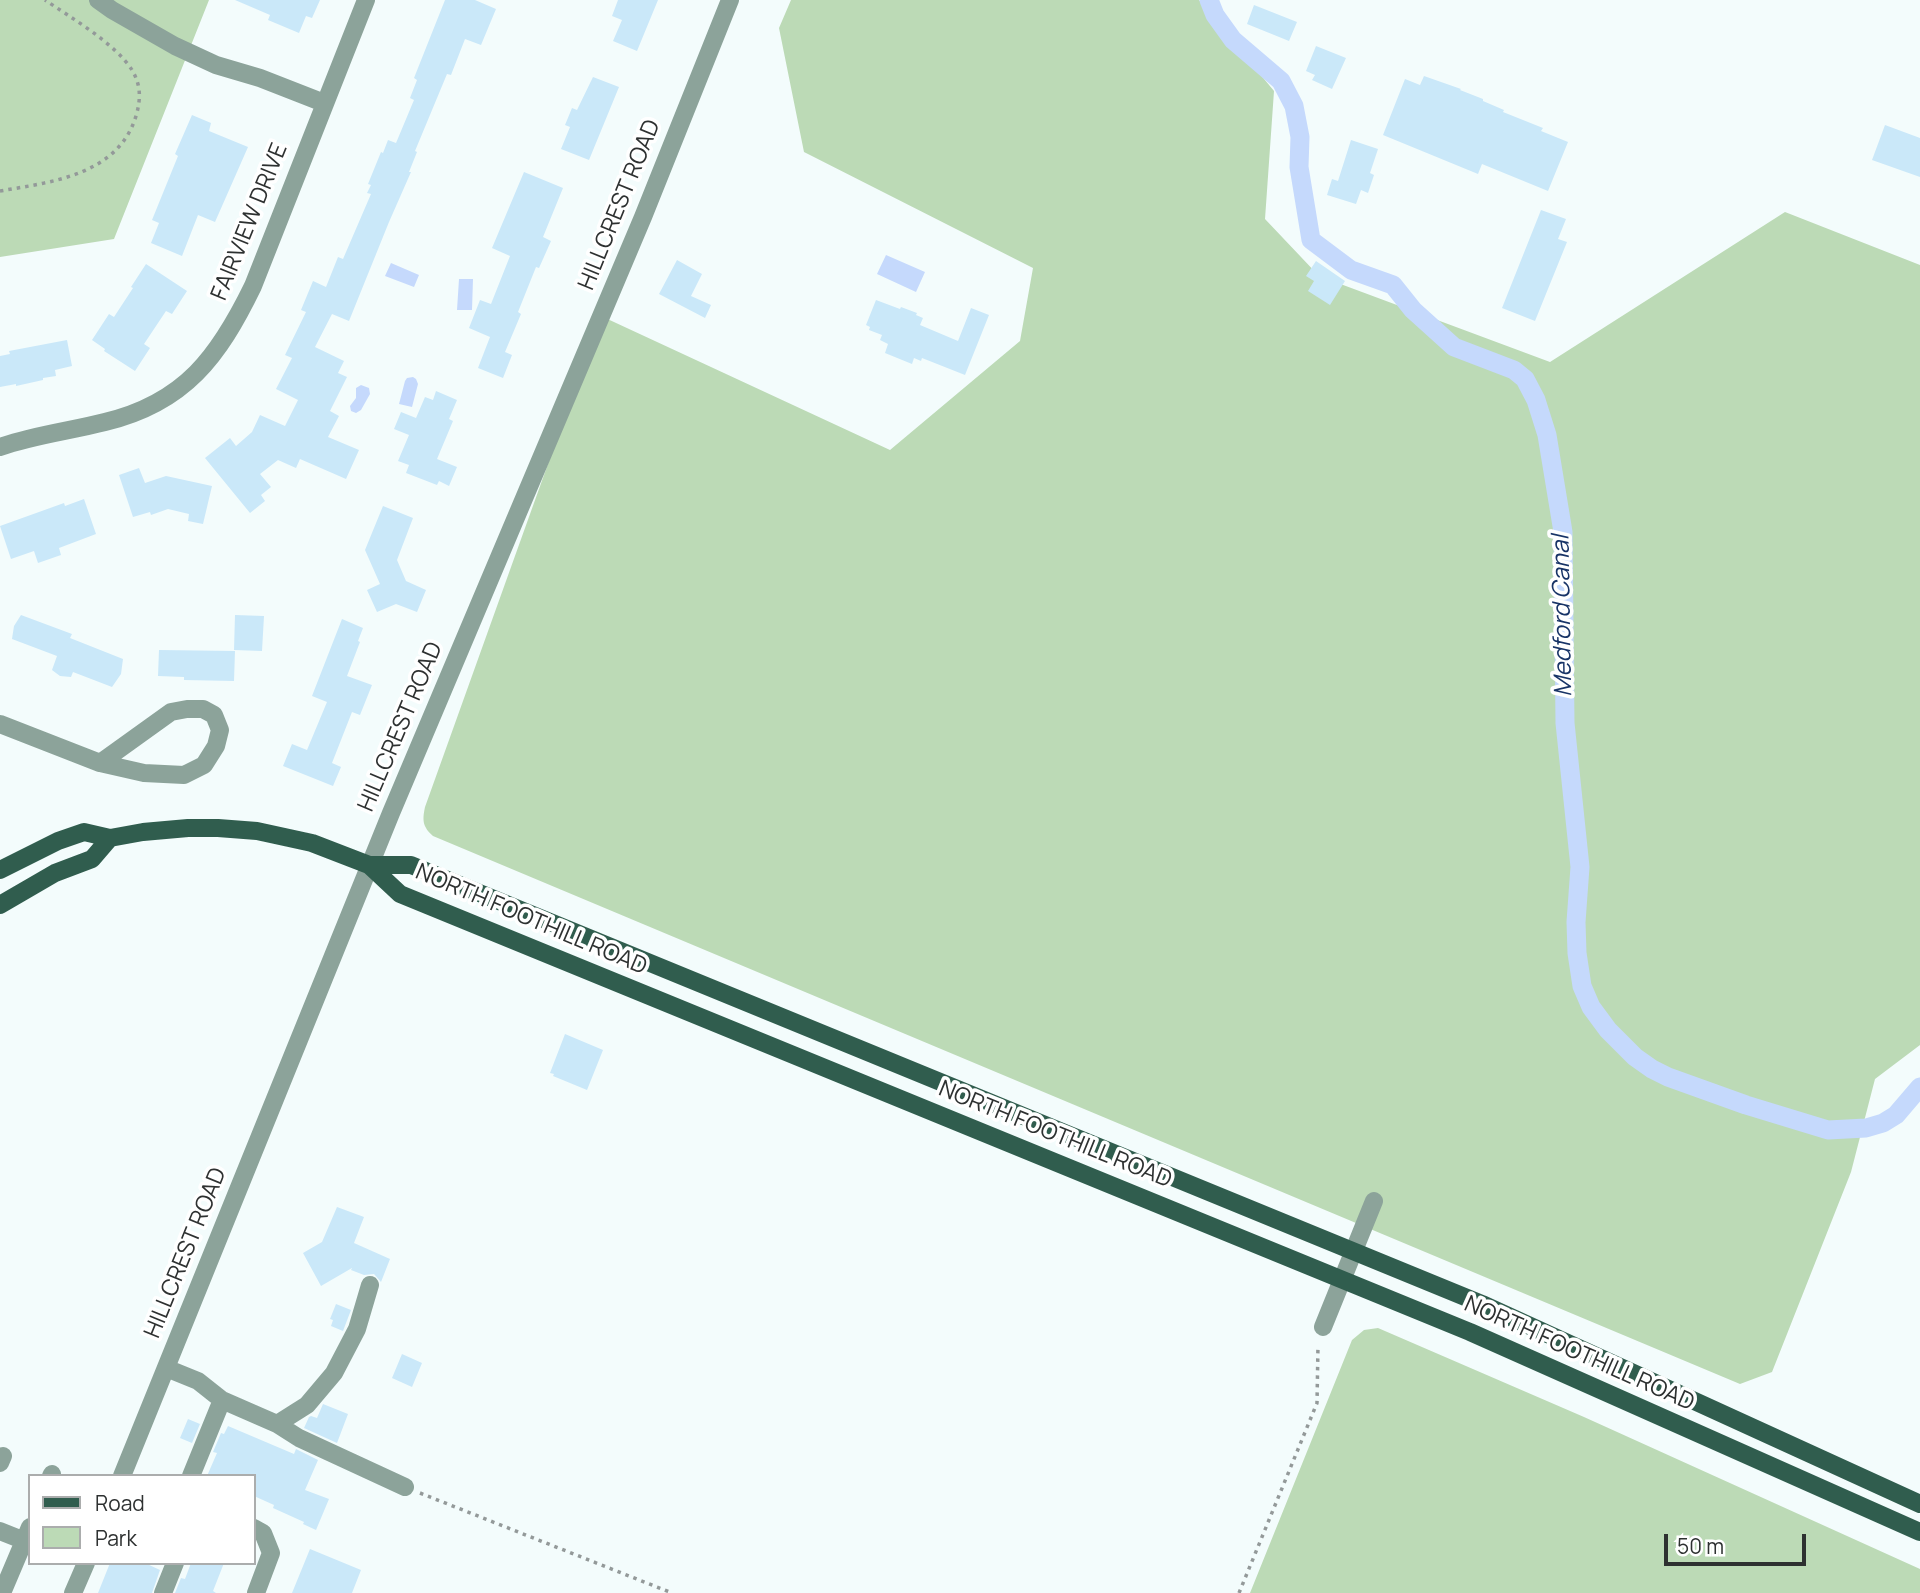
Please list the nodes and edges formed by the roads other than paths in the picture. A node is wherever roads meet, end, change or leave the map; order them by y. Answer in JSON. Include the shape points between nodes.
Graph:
{"nodes":[{"id":1,"x":98,"y":0,"type":"edge"},
{"id":2,"x":366,"y":0,"type":"edge"},
{"id":3,"x":730,"y":0,"type":"edge"},
{"id":4,"x":324,"y":103,"type":"junction"},
{"id":5,"x":0,"y":447,"type":"edge"},
{"id":6,"x":0,"y":724,"type":"edge"},
{"id":7,"x":100,"y":763,"type":"junction"},
{"id":8,"x":110,"y":838,"type":"junction"},
{"id":9,"x":369,"y":864,"type":"junction"},
{"id":10,"x":0,"y":870,"type":"edge"},
{"id":11,"x":0,"y":905,"type":"edge"},
{"id":12,"x":1374,"y":1201,"type":"dead end"},
{"id":13,"x":1354,"y":1251,"type":"junction"},
{"id":14,"x":1342,"y":1279,"type":"junction"},
{"id":15,"x":370,"y":1285,"type":"dead end"},
{"id":16,"x":1323,"y":1327,"type":"road end"},
{"id":17,"x":166,"y":1368,"type":"junction"},
{"id":18,"x":222,"y":1400,"type":"junction"},
{"id":19,"x":277,"y":1424,"type":"junction"},
{"id":20,"x":126,"y":1474,"type":"edge"},
{"id":21,"x":192,"y":1474,"type":"edge"},
{"id":22,"x":405,"y":1487,"type":"road end"},
{"id":23,"x":1920,"y":1504,"type":"edge"},
{"id":24,"x":256,"y":1529,"type":"edge"},
{"id":25,"x":0,"y":1531,"type":"edge"},
{"id":26,"x":1920,"y":1532,"type":"edge"},
{"id":27,"x":28,"y":1537,"type":"edge"},
{"id":28,"x":83,"y":1565,"type":"edge"},
{"id":29,"x":174,"y":1565,"type":"edge"},
{"id":30,"x":2,"y":1593,"type":"edge"},
{"id":31,"x":74,"y":1593,"type":"edge"},
{"id":32,"x":163,"y":1593,"type":"edge"},
{"id":33,"x":256,"y":1593,"type":"edge"}],
"edges":[{"from":1,"to":4,"type":"street","via":[[216,65]]},
{"from":2,"to":4,"type":"street","name":"FAIRVIEW DRIVE"},
{"from":3,"to":9,"type":"street","name":"HILLCREST ROAD"},
{"from":4,"to":5,"type":"street","name":"FAIRVIEW DRIVE","via":[[235,324],[192,378],[139,412]]},
{"from":6,"to":7,"type":"street"},
{"from":7,"to":7,"type":"street","via":[[144,773],[184,775],[204,765],[220,730],[214,715],[203,709],[170,712]]},
{"from":8,"to":9,"type":"main road","via":[[188,828],[239,829],[312,844]]},
{"from":8,"to":10,"type":"main road","via":[[84,832]]},
{"from":8,"to":11,"type":"main road","via":[[92,859],[43,879]]},
{"from":9,"to":13,"type":"main road","name":"NORTH FOOTHILL ROAD","via":[[411,865]]},
{"from":9,"to":14,"type":"main road","name":"NORTH FOOTHILL ROAD","via":[[400,894]]},
{"from":9,"to":17,"type":"street","name":"HILLCREST ROAD"},
{"from":12,"to":13,"type":"street"},
{"from":13,"to":14,"type":"street"},
{"from":13,"to":23,"type":"main road","name":"NORTH FOOTHILL ROAD","via":[[1482,1304]]},
{"from":14,"to":16,"type":"street"},
{"from":14,"to":26,"type":"main road","name":"NORTH FOOTHILL ROAD"},
{"from":15,"to":19,"type":"street","via":[[357,1329],[334,1373],[307,1405]]},
{"from":17,"to":18,"type":"street","via":[[198,1381]]},
{"from":17,"to":20,"type":"street","name":"HILLCREST ROAD"},
{"from":18,"to":19,"type":"street"},
{"from":18,"to":21,"type":"street"},
{"from":19,"to":22,"type":"street"},
{"from":24,"to":33,"type":"street","via":[[263,1532],[271,1553]]},
{"from":25,"to":27,"type":"street"},
{"from":27,"to":30,"type":"street"},
{"from":28,"to":31,"type":"street"},
{"from":29,"to":32,"type":"street"}]}
